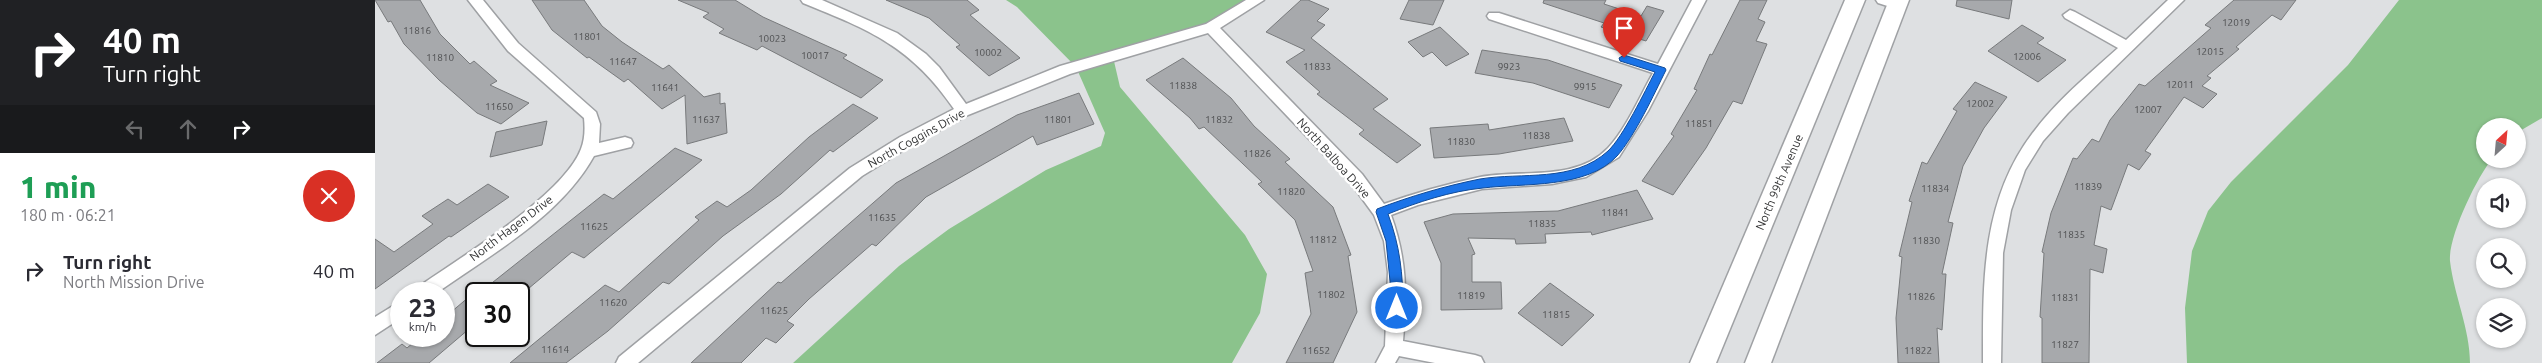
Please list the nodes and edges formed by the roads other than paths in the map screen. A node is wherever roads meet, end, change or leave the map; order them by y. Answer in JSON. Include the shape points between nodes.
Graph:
{"nodes":[{"id":1,"x":475,"y":0,"type":"edge"},
{"id":2,"x":808,"y":0,"type":"edge"},
{"id":3,"x":1257,"y":0,"type":"edge"},
{"id":4,"x":1699,"y":0,"type":"edge"},
{"id":5,"x":1855,"y":0,"type":"edge"},
{"id":6,"x":2177,"y":0,"type":"edge"},
{"id":7,"x":1893,"y":1,"type":"edge"},
{"id":8,"x":2070,"y":15,"type":"dead end"},
{"id":9,"x":1494,"y":16,"type":"dead end"},
{"id":10,"x":1211,"y":27,"type":"junction"},
{"id":11,"x":2128,"y":47,"type":"junction"},
{"id":12,"x":1661,"y":70,"type":"junction"},
{"id":13,"x":963,"y":111,"type":"junction"},
{"id":14,"x":625,"y":142,"type":"dead end"},
{"id":15,"x":589,"y":150,"type":"junction"},
{"id":16,"x":1381,"y":212,"type":"junction"},
{"id":17,"x":437,"y":282,"type":"edge"},
{"id":18,"x":390,"y":316,"type":"edge"},
{"id":19,"x":375,"y":327,"type":"edge"},
{"id":20,"x":1389,"y":355,"type":"edge"},
{"id":21,"x":625,"y":363,"type":"edge"},
{"id":22,"x":1475,"y":363,"type":"edge"},
{"id":23,"x":1703,"y":363,"type":"edge"},
{"id":24,"x":1758,"y":363,"type":"edge"},
{"id":25,"x":1992,"y":363,"type":"edge"}],
"edges":[{"from":1,"to":15,"type":"street","name":"North Hagen Drive","via":[[513,47],[591,116],[593,127]]},
{"from":2,"to":13,"type":"street","via":[[878,29],[909,48],[934,71]]},
{"from":3,"to":10,"type":"street","name":"North Coggins Drive"},
{"from":4,"to":12,"type":"street"},
{"from":5,"to":23,"type":"main road","name":"North 99th Avenue"},
{"from":6,"to":11,"type":"street"},
{"from":7,"to":24,"type":"main road"},
{"from":8,"to":11,"type":"street"},
{"from":9,"to":12,"type":"street"},
{"from":10,"to":13,"type":"street","name":"North Coggins Drive","via":[[1065,70]]},
{"from":10,"to":16,"type":"street","name":"North Balboa Drive","via":[[1356,178]]},
{"from":11,"to":25,"type":"street","via":[[2051,118],[2031,145],[2008,191],[1994,266]]},
{"from":12,"to":16,"type":"street","via":[[1613,153],[1586,170],[1552,178],[1481,183],[1416,198]]},
{"from":13,"to":21,"type":"street","name":"North Coggins Drive","via":[[905,141],[856,172]]},
{"from":14,"to":15,"type":"street"},
{"from":15,"to":17,"type":"street","name":"North Hagen Drive","via":[[571,178],[551,199]]},
{"from":16,"to":20,"type":"street","name":"North Balboa Drive","via":[[1392,241],[1397,272],[1397,308]]},
{"from":18,"to":19,"type":"street"},
{"from":20,"to":22,"type":"street","name":"North Balboa Drive"}]}
